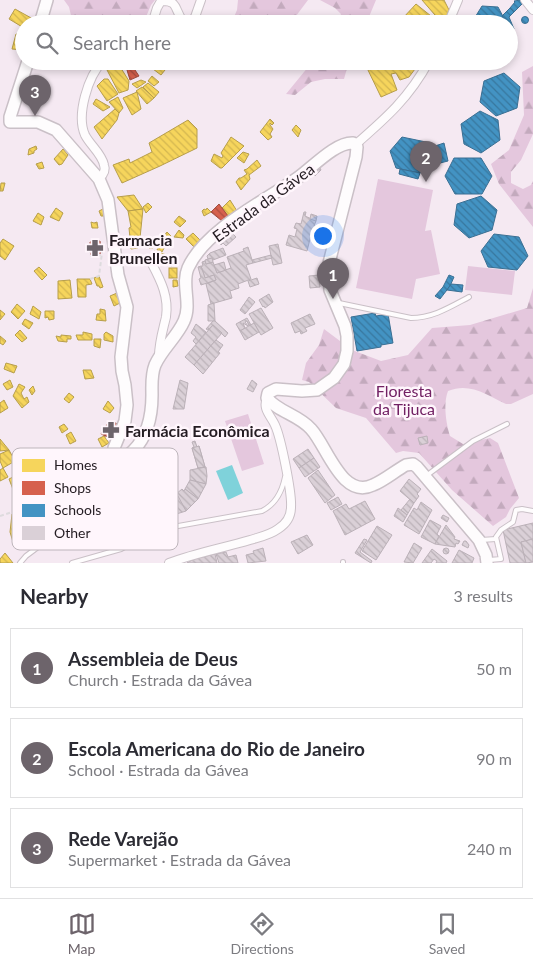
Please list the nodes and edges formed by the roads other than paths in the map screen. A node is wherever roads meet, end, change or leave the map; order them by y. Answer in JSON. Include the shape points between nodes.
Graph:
{"nodes":[{"id":1,"x":47,"y":0,"type":"edge"},
{"id":2,"x":201,"y":0,"type":"edge"},
{"id":3,"x":458,"y":0,"type":"edge"},
{"id":4,"x":525,"y":0,"type":"edge"},
{"id":5,"x":533,"y":10,"type":"edge"},
{"id":6,"x":43,"y":15,"type":"edge"},
{"id":7,"x":155,"y":15,"type":"edge"},
{"id":8,"x":179,"y":15,"type":"edge"},
{"id":9,"x":196,"y":15,"type":"edge"},
{"id":10,"x":452,"y":15,"type":"edge"},
{"id":11,"x":25,"y":70,"type":"edge"},
{"id":12,"x":96,"y":70,"type":"edge"},
{"id":13,"x":423,"y":70,"type":"edge"},
{"id":14,"x":355,"y":145,"type":"junction"},
{"id":15,"x":99,"y":179,"type":"junction"},
{"id":16,"x":152,"y":264,"type":"dead end"},
{"id":17,"x":469,"y":296,"type":"dead end"},
{"id":18,"x":334,"y":302,"type":"junction"},
{"id":19,"x":159,"y":357,"type":"junction"},
{"id":20,"x":267,"y":398,"type":"junction"},
{"id":21,"x":508,"y":424,"type":"dead end"},
{"id":22,"x":114,"y":448,"type":"edge"},
{"id":23,"x":136,"y":448,"type":"edge"},
{"id":24,"x":286,"y":472,"type":"junction"},
{"id":25,"x":426,"y":476,"type":"junction"},
{"id":26,"x":533,"y":511,"type":"edge"},
{"id":27,"x":178,"y":526,"type":"edge"},
{"id":28,"x":496,"y":538,"type":"junction"},
{"id":29,"x":480,"y":540,"type":"junction"},
{"id":30,"x":33,"y":550,"type":"edge"},
{"id":31,"x":118,"y":550,"type":"edge"},
{"id":32,"x":501,"y":561,"type":"edge"},
{"id":33,"x":487,"y":562,"type":"edge"},
{"id":34,"x":20,"y":563,"type":"edge"},
{"id":35,"x":72,"y":563,"type":"edge"},
{"id":36,"x":170,"y":563,"type":"edge"}],
"edges":[{"from":1,"to":6,"type":"street"},
{"from":2,"to":9,"type":"street"},
{"from":3,"to":10,"type":"street"},
{"from":4,"to":5,"type":"street"},
{"from":7,"to":8,"type":"street","via":[[161,2],[173,3]]},
{"from":11,"to":15,"type":"street","via":[[10,122],[38,122],[56,130]]},
{"from":12,"to":15,"type":"street","via":[[90,80],[82,112],[84,132],[105,166]]},
{"from":13,"to":14,"type":"street","via":[[391,114]]},
{"from":14,"to":18,"type":"street","via":[[356,156],[329,263]]},
{"from":14,"to":19,"type":"street","name":"Estrada da Gávea","via":[[346,144],[323,158],[207,242],[188,268],[185,320]]},
{"from":15,"to":22,"type":"street","name":"Estrada da Gávea","via":[[108,200],[118,275],[128,307],[121,358],[127,405],[125,421]]},
{"from":16,"to":19,"type":"street","via":[[166,294]]},
{"from":17,"to":18,"type":"lane","via":[[434,316],[421,318]]},
{"from":18,"to":20,"type":"street","via":[[345,326],[347,351],[344,364],[334,378],[317,390],[271,390]]},
{"from":19,"to":23,"type":"street","name":"Estrada da Gávea","via":[[152,379],[148,429]]},
{"from":20,"to":24,"type":"street","via":[[266,410],[276,427]]},
{"from":20,"to":25,"type":"street","via":[[305,422],[343,478],[355,487],[372,486],[406,465],[413,464]]},
{"from":21,"to":25,"type":"lane","via":[[473,442]]},
{"from":24,"to":27,"type":"lane","via":[[278,498],[262,511]]},
{"from":24,"to":36,"type":"street","via":[[290,517],[280,529]]},
{"from":25,"to":29,"type":"street"},
{"from":26,"to":28,"type":"lane","via":[[516,510],[513,522]]},
{"from":28,"to":29,"type":"lane"},
{"from":28,"to":32,"type":"lane"},
{"from":29,"to":33,"type":"street"},
{"from":30,"to":34,"type":"lane"},
{"from":31,"to":35,"type":"lane"},
{"from":32,"to":33,"type":"lane"}]}
